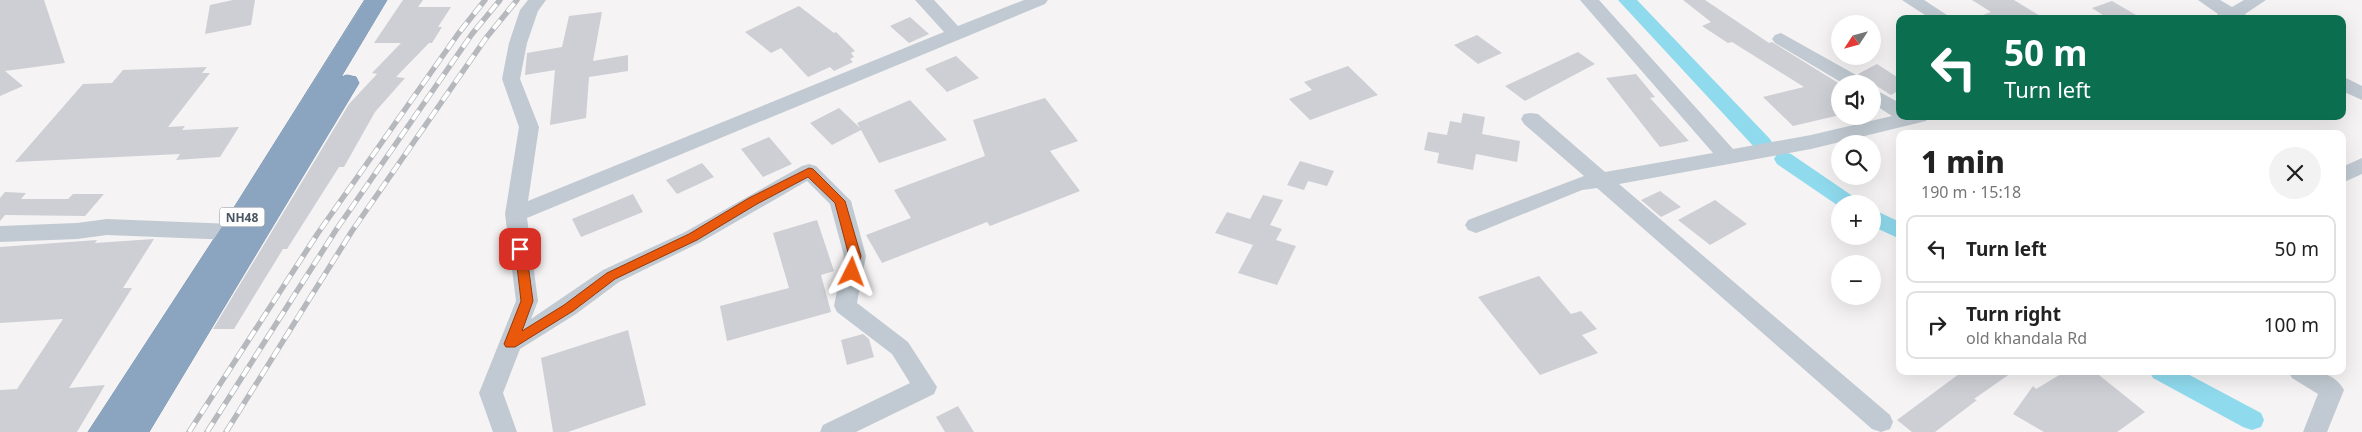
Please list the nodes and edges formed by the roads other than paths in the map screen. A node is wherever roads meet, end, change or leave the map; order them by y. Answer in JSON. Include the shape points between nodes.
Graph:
{"nodes":[{"id":1,"x":376,"y":0,"type":"edge"},
{"id":2,"x":396,"y":0,"type":"edge"},
{"id":3,"x":537,"y":0,"type":"edge"},
{"id":4,"x":924,"y":0,"type":"edge"},
{"id":5,"x":1039,"y":0,"type":"edge"},
{"id":6,"x":1588,"y":0,"type":"edge"},
{"id":7,"x":1911,"y":0,"type":"edge"},
{"id":8,"x":2207,"y":0,"type":"edge"},
{"id":9,"x":2257,"y":0,"type":"edge"},
{"id":10,"x":1937,"y":15,"type":"edge"},
{"id":11,"x":2229,"y":15,"type":"edge"},
{"id":12,"x":2235,"y":15,"type":"edge"},
{"id":13,"x":956,"y":36,"type":"junction"},
{"id":14,"x":1781,"y":39,"type":"dead end"},
{"id":15,"x":1843,"y":75,"type":"edge"},
{"id":16,"x":2346,"y":84,"type":"edge"},
{"id":17,"x":2362,"y":94,"type":"edge"},
{"id":18,"x":1881,"y":100,"type":"edge"},
{"id":19,"x":1896,"y":109,"type":"edge"},
{"id":20,"x":1531,"y":119,"type":"dead end"},
{"id":21,"x":1896,"y":119,"type":"edge"},
{"id":22,"x":1729,"y":158,"type":"junction"},
{"id":23,"x":2362,"y":165,"type":"edge"},
{"id":24,"x":2346,"y":174,"type":"edge"},
{"id":25,"x":1603,"y":180,"type":"junction"},
{"id":26,"x":516,"y":214,"type":"junction"},
{"id":27,"x":1476,"y":225,"type":"dead end"},
{"id":28,"x":233,"y":232,"type":"junction"},
{"id":29,"x":0,"y":234,"type":"edge"},
{"id":30,"x":510,"y":344,"type":"junction"},
{"id":31,"x":2307,"y":375,"type":"edge"},
{"id":32,"x":1881,"y":422,"type":"dead end"},
{"id":33,"x":104,"y":432,"type":"edge"},
{"id":34,"x":132,"y":432,"type":"edge"},
{"id":35,"x":505,"y":432,"type":"edge"},
{"id":36,"x":832,"y":432,"type":"edge"},
{"id":37,"x":2315,"y":432,"type":"edge"}],
"edges":[{"from":1,"to":28,"type":"highway","number":"NH48"},
{"from":2,"to":34,"type":"highway","number":"NH48","via":[[256,234]]},
{"from":3,"to":26,"type":"street","via":[[529,10],[518,43],[511,79],[529,128]]},
{"from":4,"to":13,"type":"street"},
{"from":5,"to":13,"type":"street"},
{"from":6,"to":22,"type":"street"},
{"from":7,"to":10,"type":"street"},
{"from":8,"to":11,"type":"street"},
{"from":9,"to":12,"type":"street"},
{"from":13,"to":26,"type":"street"},
{"from":14,"to":15,"type":"street"},
{"from":16,"to":17,"type":"street"},
{"from":18,"to":19,"type":"street"},
{"from":20,"to":25,"type":"street"},
{"from":21,"to":22,"type":"street","via":[[1811,142]]},
{"from":22,"to":25,"type":"street"},
{"from":23,"to":24,"type":"street"},
{"from":25,"to":27,"type":"street","via":[[1578,184]]},
{"from":25,"to":32,"type":"street"},
{"from":26,"to":30,"type":"street","via":[[527,301]]},
{"from":28,"to":29,"type":"street","via":[[107,227]]},
{"from":28,"to":33,"type":"highway","number":"NH48"},
{"from":30,"to":35,"type":"street","via":[[491,393]]},
{"from":30,"to":36,"type":"street","via":[[568,308],[611,276],[693,237],[809,172],[840,201],[855,256],[845,306],[900,348],[925,387]]},
{"from":31,"to":37,"type":"street","via":[[2332,390]]}]}
